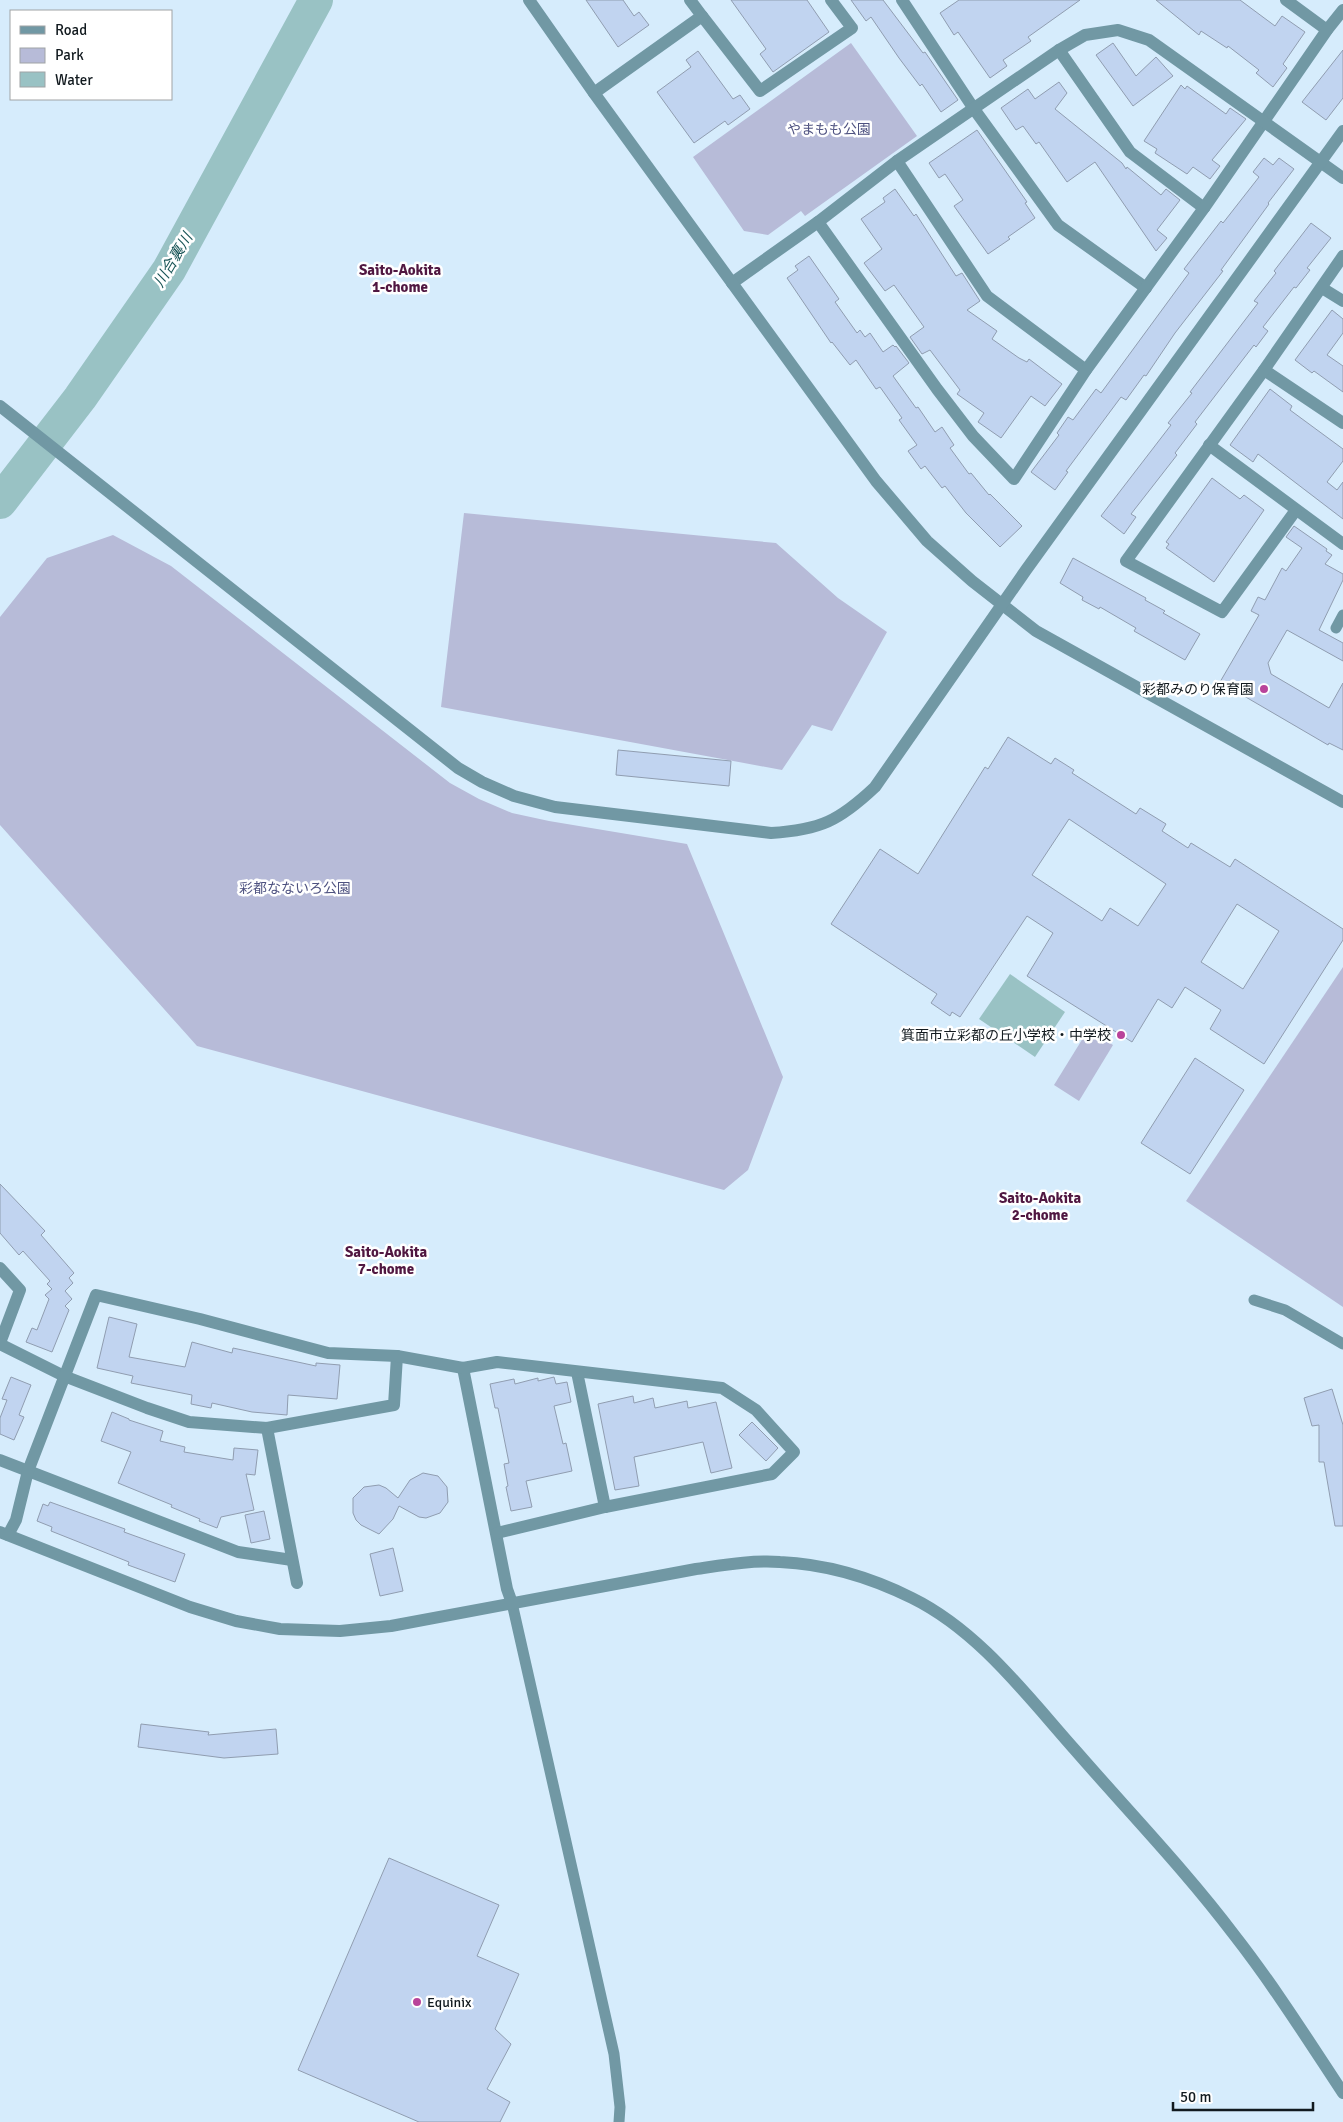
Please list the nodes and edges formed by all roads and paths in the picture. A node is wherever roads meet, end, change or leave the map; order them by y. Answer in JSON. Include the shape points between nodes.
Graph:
{"nodes":[{"id":1,"x":529,"y":0,"type":"edge"},
{"id":2,"x":690,"y":0,"type":"edge"},
{"id":3,"x":831,"y":0,"type":"edge"},
{"id":4,"x":1286,"y":0,"type":"edge"},
{"id":5,"x":909,"y":2,"type":"edge"},
{"id":6,"x":1343,"y":10,"type":"edge"},
{"id":7,"x":702,"y":16,"type":"junction"},
{"id":8,"x":1326,"y":30,"type":"junction"},
{"id":9,"x":1059,"y":50,"type":"junction"},
{"id":10,"x":594,"y":93,"type":"junction"},
{"id":11,"x":974,"y":109,"type":"junction"},
{"id":12,"x":1264,"y":120,"type":"junction"},
{"id":13,"x":1343,"y":131,"type":"edge"},
{"id":14,"x":897,"y":161,"type":"junction"},
{"id":15,"x":1321,"y":162,"type":"junction"},
{"id":16,"x":1343,"y":178,"type":"edge"},
{"id":17,"x":1204,"y":208,"type":"junction"},
{"id":18,"x":818,"y":222,"type":"junction"},
{"id":19,"x":1343,"y":256,"type":"edge"},
{"id":20,"x":732,"y":283,"type":"junction"},
{"id":21,"x":1146,"y":288,"type":"junction"},
{"id":22,"x":1322,"y":288,"type":"junction"},
{"id":23,"x":1343,"y":301,"type":"edge"},
{"id":24,"x":1086,"y":370,"type":"junction"},
{"id":25,"x":1264,"y":370,"type":"junction"},
{"id":26,"x":0,"y":406,"type":"edge"},
{"id":27,"x":1343,"y":423,"type":"edge"},
{"id":28,"x":1209,"y":445,"type":"junction"},
{"id":29,"x":1296,"y":510,"type":"junction"},
{"id":30,"x":1343,"y":544,"type":"edge"},
{"id":31,"x":1003,"y":604,"type":"junction"},
{"id":32,"x":1343,"y":615,"type":"edge"},
{"id":33,"x":1336,"y":628,"type":"dead end"},
{"id":34,"x":1343,"y":802,"type":"edge"},
{"id":35,"x":0,"y":1268,"type":"edge"},
{"id":36,"x":1254,"y":1300,"type":"dead end"},
{"id":37,"x":0,"y":1344,"type":"edge"},
{"id":38,"x":1343,"y":1344,"type":"edge"},
{"id":39,"x":397,"y":1356,"type":"junction"},
{"id":40,"x":463,"y":1368,"type":"junction"},
{"id":41,"x":578,"y":1372,"type":"junction"},
{"id":42,"x":64,"y":1376,"type":"junction"},
{"id":43,"x":267,"y":1428,"type":"junction"},
{"id":44,"x":0,"y":1460,"type":"edge"},
{"id":45,"x":28,"y":1471,"type":"junction"},
{"id":46,"x":605,"y":1507,"type":"junction"},
{"id":47,"x":497,"y":1533,"type":"junction"},
{"id":48,"x":4,"y":1534,"type":"edge"},
{"id":49,"x":292,"y":1560,"type":"junction"},
{"id":50,"x":297,"y":1583,"type":"dead end"},
{"id":51,"x":512,"y":1602,"type":"junction"},
{"id":52,"x":1343,"y":2093,"type":"edge"},
{"id":53,"x":619,"y":2122,"type":"edge"}],
"edges":[{"from":1,"to":10,"type":"street"},
{"from":2,"to":7,"type":"street"},
{"from":3,"to":7,"type":"street","via":[[852,28],[760,92]]},
{"from":4,"to":8,"type":"street"},
{"from":5,"to":11,"type":"street"},
{"from":6,"to":8,"type":"street"},
{"from":7,"to":10,"type":"street"},
{"from":8,"to":12,"type":"street"},
{"from":9,"to":11,"type":"street"},
{"from":9,"to":12,"type":"street","via":[[1085,34],[1118,30],[1149,40]]},
{"from":9,"to":17,"type":"street","via":[[1130,152]]},
{"from":10,"to":20,"type":"street"},
{"from":11,"to":14,"type":"street"},
{"from":11,"to":21,"type":"street","via":[[1058,225]]},
{"from":12,"to":15,"type":"street"},
{"from":12,"to":17,"type":"street"},
{"from":13,"to":15,"type":"street"},
{"from":14,"to":18,"type":"street"},
{"from":14,"to":24,"type":"street","via":[[987,296]]},
{"from":15,"to":16,"type":"street"},
{"from":15,"to":31,"type":"street"},
{"from":17,"to":21,"type":"street"},
{"from":18,"to":20,"type":"street"},
{"from":18,"to":24,"type":"street","via":[[937,389],[973,436],[1014,479]]},
{"from":19,"to":22,"type":"street"},
{"from":20,"to":31,"type":"street","via":[[876,481],[927,540]]},
{"from":21,"to":24,"type":"street"},
{"from":22,"to":23,"type":"street"},
{"from":22,"to":25,"type":"street"},
{"from":25,"to":27,"type":"street"},
{"from":25,"to":28,"type":"street"},
{"from":26,"to":31,"type":"street","via":[[458,768],[514,796],[555,807],[761,832],[799,831],[823,824],[852,809],[875,787]]},
{"from":28,"to":29,"type":"street"},
{"from":28,"to":29,"type":"street","via":[[1126,560],[1222,612]]},
{"from":29,"to":30,"type":"street"},
{"from":31,"to":34,"type":"street","via":[[1036,631]]},
{"from":32,"to":33,"type":"lane"},
{"from":35,"to":37,"type":"street","via":[[20,1290]]},
{"from":36,"to":38,"type":"lane","via":[[1285,1310]]},
{"from":37,"to":42,"type":"street"},
{"from":39,"to":40,"type":"street"},
{"from":39,"to":42,"type":"street","via":[[328,1353],[96,1295]]},
{"from":39,"to":43,"type":"street","via":[[394,1405]]},
{"from":40,"to":41,"type":"street","via":[[497,1362]]},
{"from":40,"to":47,"type":"street"},
{"from":41,"to":46,"type":"street"},
{"from":41,"to":46,"type":"street","via":[[722,1388],[756,1410],[794,1452],[772,1474]]},
{"from":42,"to":43,"type":"street","via":[[188,1422]]},
{"from":42,"to":45,"type":"street"},
{"from":43,"to":49,"type":"street"},
{"from":44,"to":45,"type":"street"},
{"from":45,"to":48,"type":"street","via":[[16,1520]]},
{"from":45,"to":49,"type":"street","via":[[238,1552]]},
{"from":46,"to":47,"type":"street"},
{"from":47,"to":51,"type":"street"},
{"from":48,"to":51,"type":"street","via":[[190,1608],[280,1629],[340,1631],[391,1626]]},
{"from":49,"to":50,"type":"street"},
{"from":51,"to":52,"type":"street","via":[[696,1569],[780,1562],[869,1580],[914,1599],[957,1626],[1004,1669],[1194,1885],[1271,1984]]},
{"from":51,"to":53,"type":"lane","via":[[614,2054]]}]}
